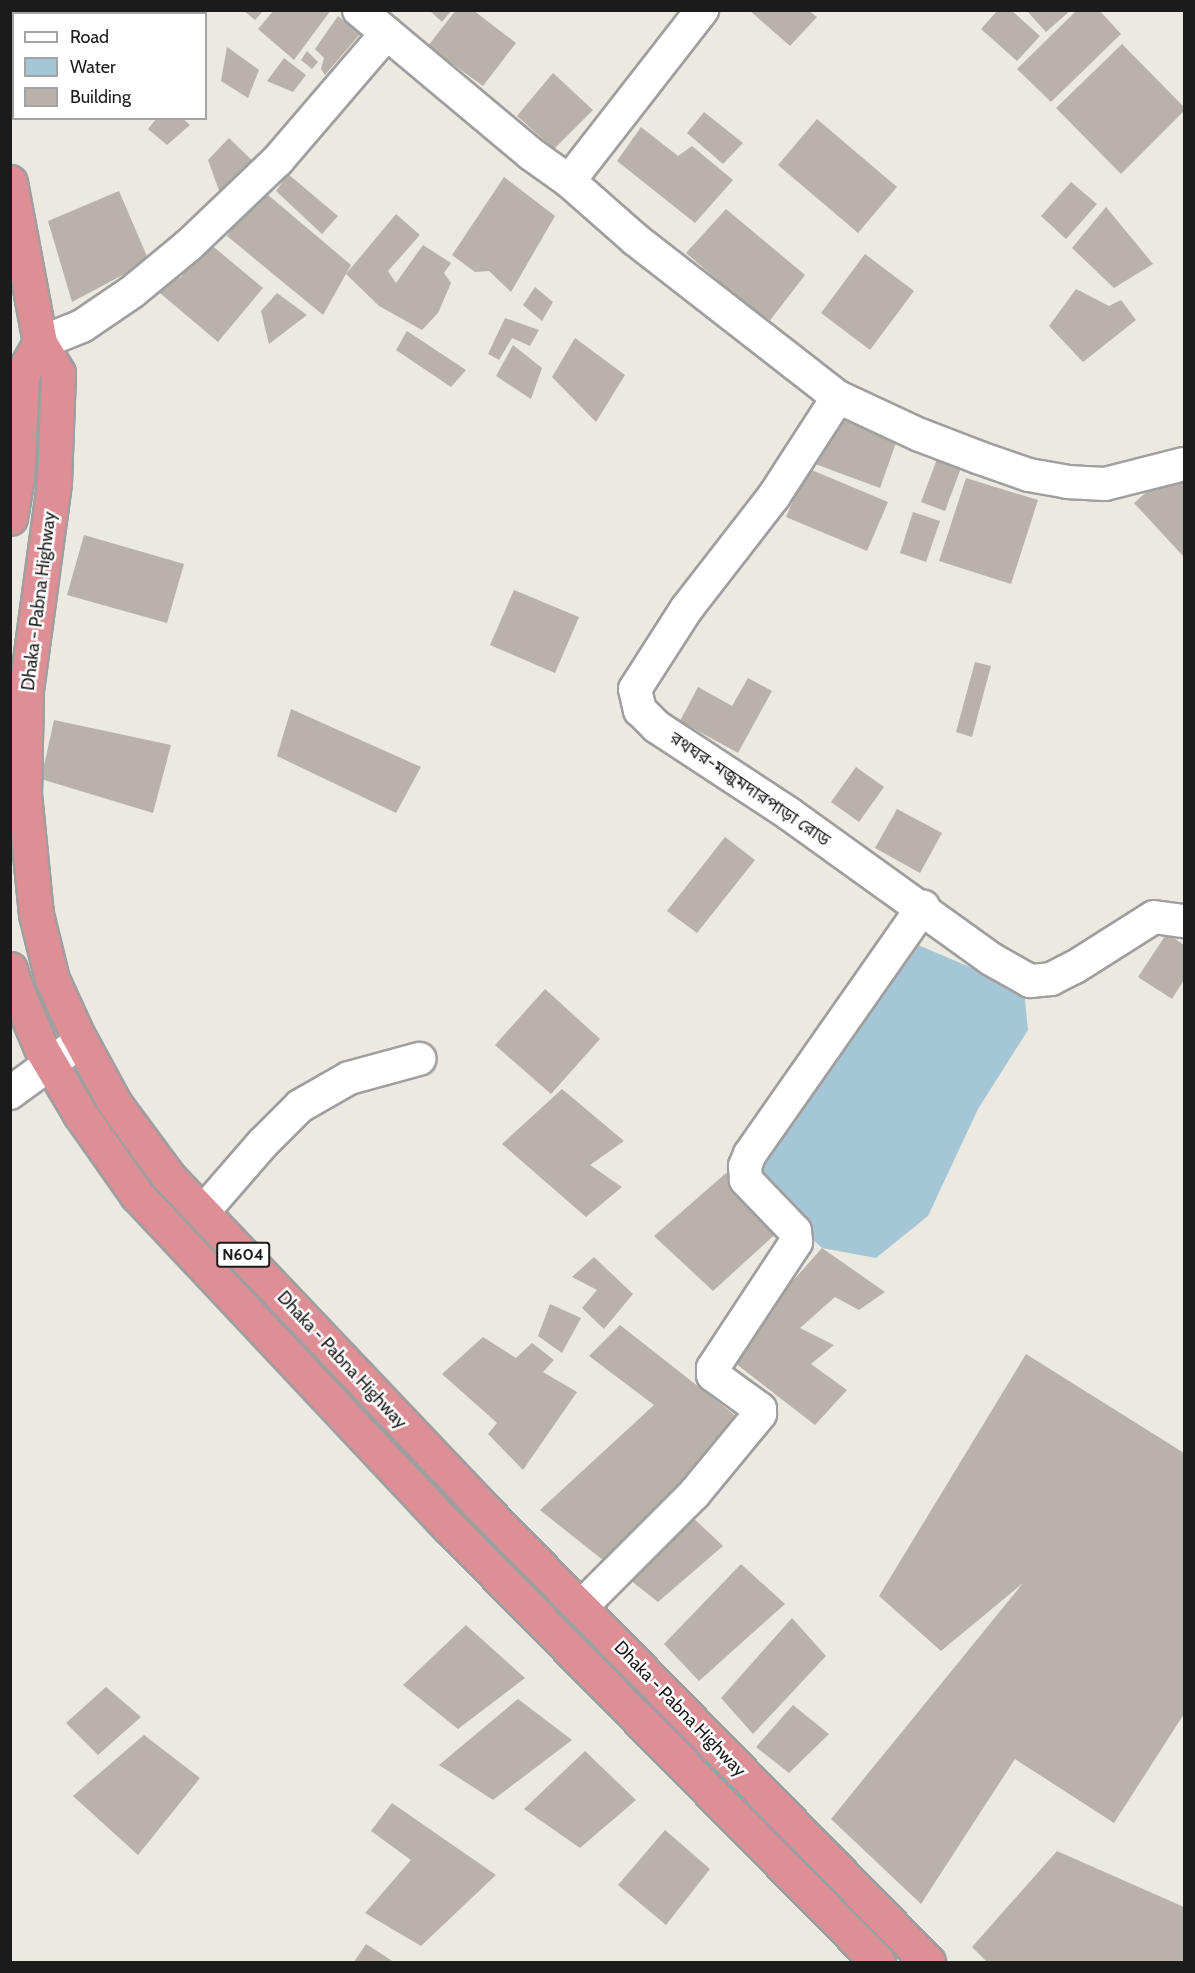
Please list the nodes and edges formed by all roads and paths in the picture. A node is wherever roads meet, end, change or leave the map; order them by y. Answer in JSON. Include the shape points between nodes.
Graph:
{"nodes":[{"id":1,"x":359,"y":10,"type":"edge"},
{"id":2,"x":702,"y":10,"type":"edge"},
{"id":3,"x":387,"y":33,"type":"junction"},
{"id":4,"x":569,"y":181,"type":"junction"},
{"id":5,"x":10,"y":182,"type":"edge"},
{"id":6,"x":39,"y":342,"type":"junction"},
{"id":7,"x":838,"y":398,"type":"junction"},
{"id":8,"x":1185,"y":464,"type":"edge"},
{"id":9,"x":10,"y":518,"type":"edge"},
{"id":10,"x":922,"y":907,"type":"junction"},
{"id":11,"x":1185,"y":921,"type":"edge"},
{"id":12,"x":10,"y":969,"type":"edge"},
{"id":13,"x":81,"y":1041,"type":"junction"},
{"id":14,"x":419,"y":1059,"type":"dead end"},
{"id":15,"x":50,"y":1063,"type":"junction"},
{"id":16,"x":10,"y":1093,"type":"edge"},
{"id":17,"x":202,"y":1212,"type":"junction"},
{"id":18,"x":581,"y":1607,"type":"junction"},
{"id":19,"x":878,"y":1962,"type":"edge"},
{"id":20,"x":928,"y":1962,"type":"edge"}],
"edges":[{"from":1,"to":3,"type":"street"},
{"from":2,"to":4,"type":"street"},
{"from":3,"to":4,"type":"street","via":[[531,154]]},
{"from":3,"to":6,"type":"street","via":[[278,160],[189,245],[132,292],[82,326]]},
{"from":4,"to":7,"type":"street","via":[[636,240]]},
{"from":5,"to":6,"type":"highway","name":"Dhaka - Pabna Highway","number":"N604"},
{"from":6,"to":9,"type":"highway","via":[[22,374],[17,477]]},
{"from":6,"to":13,"type":"highway","name":"Dhaka - Pabna Highway","number":"N604","via":[[58,373],[54,483],[26,690],[24,794],[36,914],[52,978]]},
{"from":7,"to":8,"type":"street","via":[[1029,475],[1105,484]]},
{"from":7,"to":10,"type":"street","name":"রথঘর-মজুমদারপাড়া রোড","via":[[774,496],[687,608],[635,689],[640,710],[657,726]]},
{"from":10,"to":11,"type":"street","name":"রথঘর-মজুমদারপাড়া রোড","via":[[991,959],[1030,981],[1051,979],[1075,967],[1154,917]]},
{"from":10,"to":18,"type":"street","via":[[745,1166],[746,1180],[795,1231],[796,1242],[713,1368],[713,1375],[760,1409],[758,1418],[694,1494]]},
{"from":12,"to":15,"type":"highway","name":"Dhaka - Pabna Highway","number":"N604"},
{"from":13,"to":15,"type":"street"},
{"from":13,"to":17,"type":"highway","name":"Dhaka - Pabna Highway","number":"N604","via":[[115,1104],[168,1176]]},
{"from":14,"to":17,"type":"street","via":[[349,1078],[300,1106]]},
{"from":15,"to":16,"type":"street"},
{"from":15,"to":19,"type":"highway","name":"Dhaka - Pabna Highway","number":"N604","via":[[80,1114],[137,1195],[449,1527]]},
{"from":17,"to":18,"type":"highway","name":"Dhaka - Pabna Highway","number":"N604"},
{"from":18,"to":20,"type":"highway","name":"Dhaka - Pabna Highway","number":"N604"}]}
